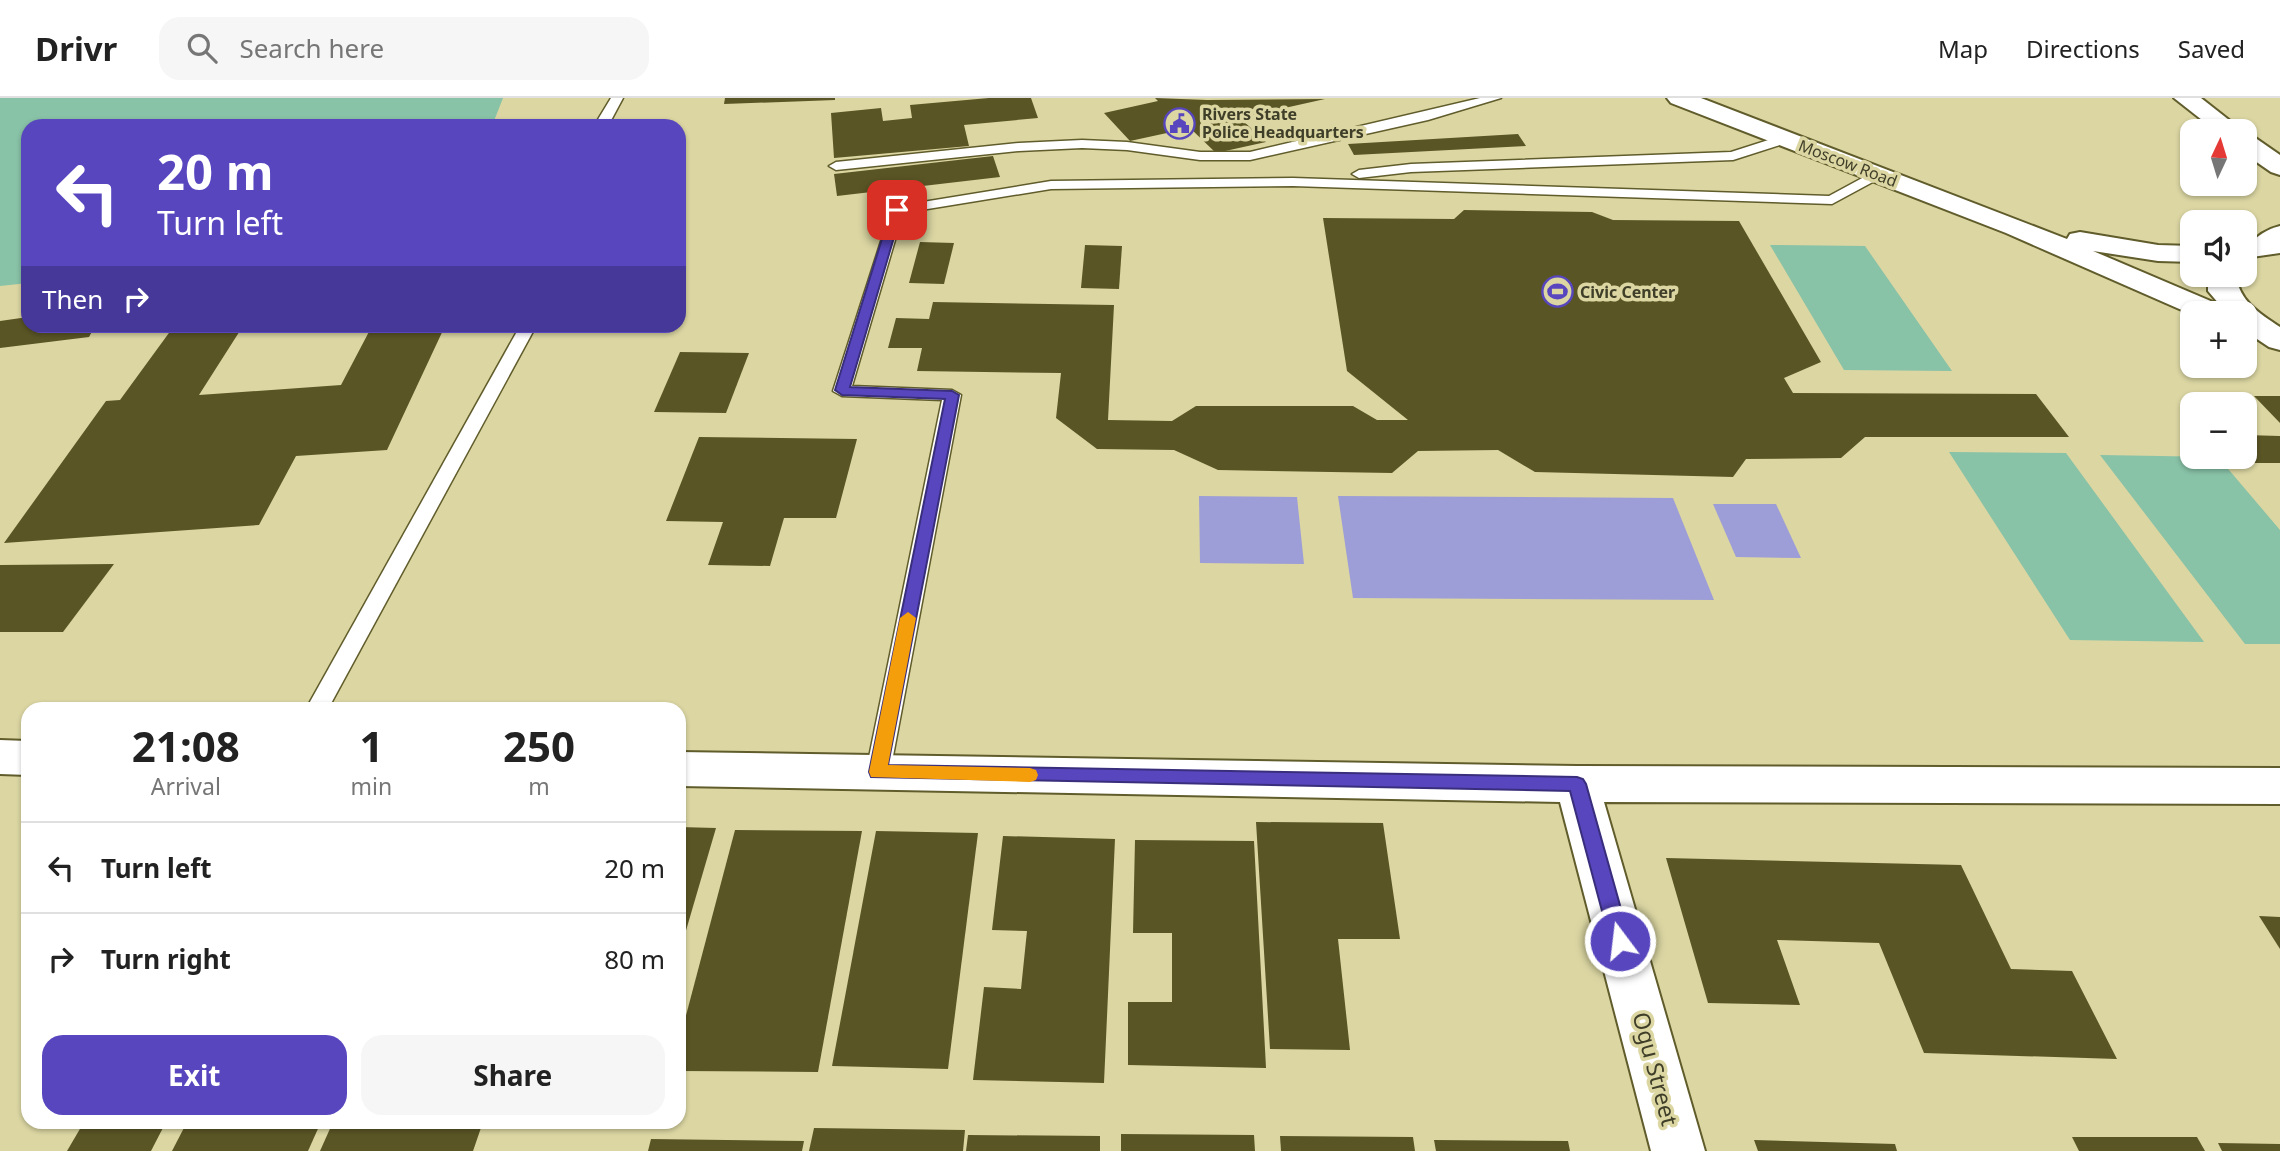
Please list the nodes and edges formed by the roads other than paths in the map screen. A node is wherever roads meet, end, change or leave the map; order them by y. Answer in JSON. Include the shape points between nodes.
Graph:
{"nodes":[{"id":1,"x":617,"y":98,"type":"edge"},
{"id":2,"x":1495,"y":98,"type":"edge"},
{"id":3,"x":1679,"y":98,"type":"edge"},
{"id":4,"x":2186,"y":98,"type":"edge"},
{"id":5,"x":605,"y":119,"type":"edge"},
{"id":6,"x":2215,"y":119,"type":"edge"},
{"id":7,"x":1784,"y":139,"type":"junction"},
{"id":8,"x":2258,"y":151,"type":"edge"},
{"id":9,"x":2277,"y":163,"type":"edge"},
{"id":10,"x":836,"y":166,"type":"dead end"},
{"id":11,"x":1877,"y":174,"type":"junction"},
{"id":12,"x":1293,"y":182,"type":"junction"},
{"id":13,"x":2016,"y":227,"type":"junction"},
{"id":14,"x":2180,"y":254,"type":"edge"},
{"id":15,"x":2185,"y":301,"type":"edge"},
{"id":16,"x":2257,"y":324,"type":"edge"},
{"id":17,"x":2257,"y":332,"type":"edge"},
{"id":18,"x":524,"y":333,"type":"edge"},
{"id":19,"x":2280,"y":341,"type":"edge"},
{"id":20,"x":321,"y":702,"type":"edge"},
{"id":21,"x":0,"y":757,"type":"edge"},
{"id":22,"x":21,"y":758,"type":"edge"},
{"id":23,"x":686,"y":769,"type":"edge"},
{"id":24,"x":878,"y":772,"type":"junction"},
{"id":25,"x":1577,"y":784,"type":"junction"},
{"id":26,"x":2280,"y":786,"type":"edge"},
{"id":27,"x":1678,"y":1151,"type":"edge"}],
"edges":[{"from":1,"to":5,"type":"lane"},
{"from":2,"to":10,"type":"lane","via":[[1250,156],[1200,156],[1083,144]]},
{"from":3,"to":7,"type":"street","name":"Moscow Road"},
{"from":4,"to":6,"type":"street"},
{"from":7,"to":11,"type":"street","name":"Moscow Road"},
{"from":7,"to":12,"type":"lane","via":[[1733,156],[1411,168]]},
{"from":8,"to":9,"type":"street"},
{"from":11,"to":12,"type":"lane","via":[[1832,200]]},
{"from":11,"to":13,"type":"street","name":"Moscow Road"},
{"from":12,"to":24,"type":"lane","via":[[1051,185],[897,210],[842,390],[952,395]]},
{"from":13,"to":14,"type":"street","name":"Moscow Road"},
{"from":13,"to":15,"type":"street","name":"Moscow Road"},
{"from":16,"to":19,"type":"street"},
{"from":17,"to":19,"type":"street"},
{"from":18,"to":20,"type":"lane"},
{"from":21,"to":22,"type":"street"},
{"from":23,"to":24,"type":"street"},
{"from":24,"to":25,"type":"street"},
{"from":25,"to":26,"type":"street"},
{"from":25,"to":27,"type":"street","name":"Ogu Street"}]}
